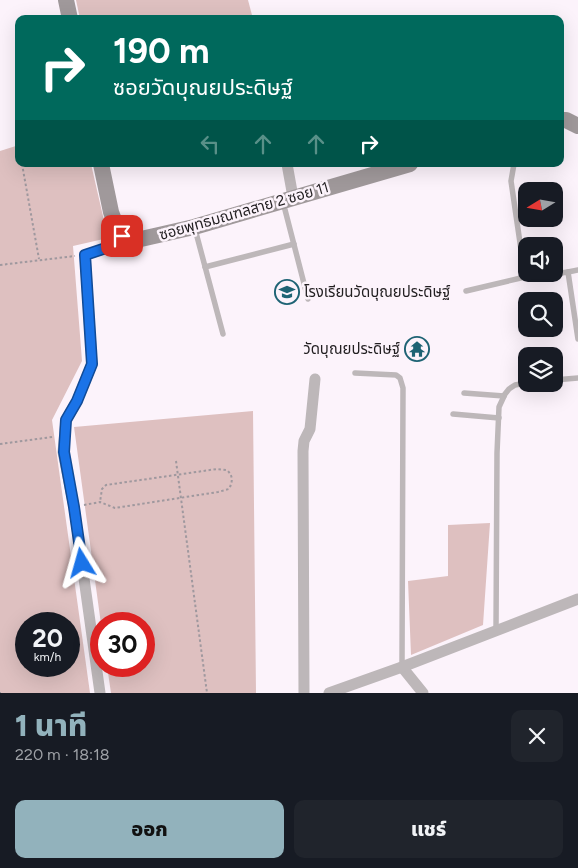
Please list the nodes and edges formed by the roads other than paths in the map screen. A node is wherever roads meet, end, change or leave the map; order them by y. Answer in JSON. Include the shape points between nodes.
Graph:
{"nodes":[{"id":1,"x":66,"y":0,"type":"edge"},
{"id":2,"x":69,"y":15,"type":"edge"},
{"id":3,"x":564,"y":120,"type":"edge"},
{"id":4,"x":578,"y":126,"type":"edge"},
{"id":5,"x":102,"y":167,"type":"edge"},
{"id":6,"x":287,"y":167,"type":"edge"},
{"id":7,"x":399,"y":167,"type":"edge"},
{"id":8,"x":513,"y":167,"type":"edge"},
{"id":9,"x":288,"y":198,"type":"junction"},
{"id":10,"x":194,"y":227,"type":"junction"},
{"id":11,"x":122,"y":236,"type":"junction"},
{"id":12,"x":519,"y":237,"type":"edge"},
{"id":13,"x":294,"y":244,"type":"junction"},
{"id":14,"x":205,"y":267,"type":"junction"},
{"id":15,"x":578,"y":270,"type":"edge"},
{"id":16,"x":568,"y":272,"type":"junction"},
{"id":17,"x":563,"y":273,"type":"edge"},
{"id":18,"x":518,"y":279,"type":"edge"},
{"id":19,"x":466,"y":291,"type":"dead end"},
{"id":20,"x":308,"y":299,"type":"dead end"},
{"id":21,"x":223,"y":334,"type":"dead end"},
{"id":22,"x":578,"y":339,"type":"edge"},
{"id":23,"x":355,"y":373,"type":"dead end"},
{"id":24,"x":578,"y":378,"type":"edge"},
{"id":25,"x":315,"y":379,"type":"dead end"},
{"id":26,"x":563,"y":379,"type":"edge"},
{"id":27,"x":518,"y":384,"type":"edge"},
{"id":28,"x":464,"y":393,"type":"dead end"},
{"id":29,"x":504,"y":396,"type":"junction"},
{"id":30,"x":453,"y":414,"type":"dead end"},
{"id":31,"x":499,"y":418,"type":"junction"},
{"id":32,"x":578,"y":599,"type":"edge"},
{"id":33,"x":496,"y":631,"type":"junction"},
{"id":34,"x":402,"y":667,"type":"junction"},
{"id":35,"x":100,"y":693,"type":"edge"},
{"id":36,"x":304,"y":693,"type":"edge"},
{"id":37,"x":329,"y":693,"type":"edge"},
{"id":38,"x":422,"y":693,"type":"edge"}],
"edges":[{"from":1,"to":2,"type":"street"},
{"from":3,"to":4,"type":"street"},
{"from":5,"to":11,"type":"street","via":[[111,212]]},
{"from":6,"to":9,"type":"street"},
{"from":7,"to":9,"type":"street","name":"ซอยพุทธมณฑลสาย 2 ซอย 11"},
{"from":8,"to":12,"type":"lane","via":[[511,181]]},
{"from":9,"to":10,"type":"street","name":"ซอยพุทธมณฑลสาย 2 ซอย 11"},
{"from":9,"to":13,"type":"lane"},
{"from":10,"to":11,"type":"street","name":"ซอยพุทธมณฑลสาย 2 ซอย 11","via":[[141,239],[128,240]]},
{"from":10,"to":14,"type":"lane"},
{"from":11,"to":35,"type":"street","via":[[106,248],[85,255],[92,364],[66,420],[64,435]]},
{"from":13,"to":14,"type":"lane"},
{"from":13,"to":20,"type":"lane"},
{"from":14,"to":21,"type":"lane"},
{"from":15,"to":16,"type":"lane"},
{"from":16,"to":17,"type":"lane"},
{"from":16,"to":22,"type":"lane"},
{"from":18,"to":19,"type":"lane"},
{"from":23,"to":34,"type":"lane","via":[[396,375],[403,388]]},
{"from":24,"to":26,"type":"lane"},
{"from":25,"to":36,"type":"street","via":[[310,429],[304,441]]},
{"from":27,"to":29,"type":"lane"},
{"from":28,"to":29,"type":"lane"},
{"from":29,"to":31,"type":"lane"},
{"from":30,"to":31,"type":"lane"},
{"from":31,"to":33,"type":"lane"},
{"from":32,"to":33,"type":"street"},
{"from":33,"to":34,"type":"street"},
{"from":34,"to":37,"type":"street"},
{"from":34,"to":38,"type":"street"}]}
